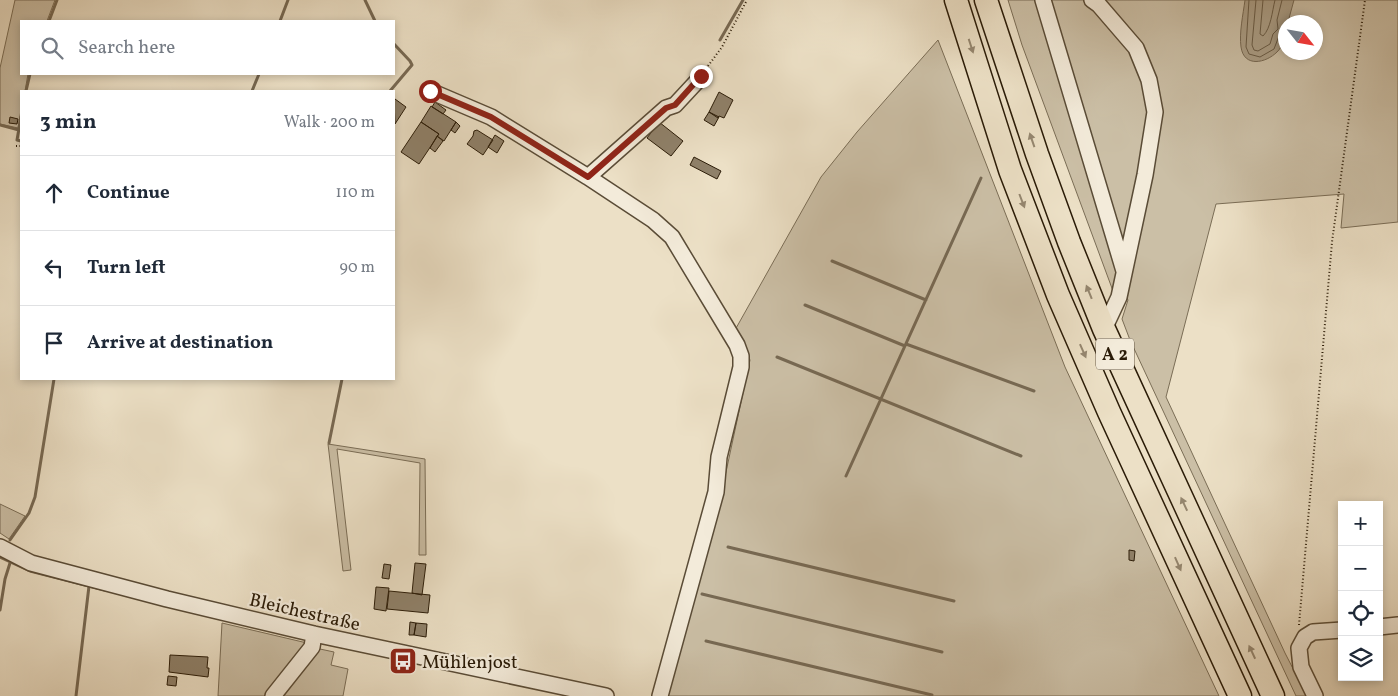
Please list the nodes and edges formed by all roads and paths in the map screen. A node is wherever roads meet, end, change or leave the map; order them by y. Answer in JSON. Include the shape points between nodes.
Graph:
{"nodes":[{"id":1,"x":747,"y":0,"type":"edge"},
{"id":2,"x":956,"y":0,"type":"edge"},
{"id":3,"x":986,"y":0,"type":"edge"},
{"id":4,"x":1044,"y":0,"type":"edge"},
{"id":5,"x":1092,"y":0,"type":"edge"},
{"id":6,"x":1365,"y":0,"type":"edge"},
{"id":7,"x":701,"y":76,"type":"joint"},
{"id":8,"x":430,"y":91,"type":"dead end"},
{"id":9,"x":16,"y":146,"type":"dead end"},
{"id":10,"x":20,"y":146,"type":"edge"},
{"id":11,"x":588,"y":177,"type":"junction"},
{"id":12,"x":1124,"y":272,"type":"junction"},
{"id":13,"x":1104,"y":329,"type":"junction"},
{"id":14,"x":0,"y":547,"type":"edge"},
{"id":15,"x":1398,"y":625,"type":"edge"},
{"id":16,"x":1383,"y":627,"type":"edge"},
{"id":17,"x":1338,"y":630,"type":"edge"},
{"id":18,"x":314,"y":634,"type":"junction"},
{"id":19,"x":1305,"y":637,"type":"junction"},
{"id":20,"x":273,"y":696,"type":"edge"},
{"id":21,"x":606,"y":696,"type":"edge"},
{"id":22,"x":660,"y":696,"type":"edge"},
{"id":23,"x":1240,"y":696,"type":"edge"},
{"id":24,"x":1273,"y":696,"type":"edge"},
{"id":25,"x":1315,"y":696,"type":"edge"}],
"edges":[{"from":1,"to":7,"type":"path","via":[[722,47]]},
{"from":2,"to":23,"type":"highway","number":"A 2","one_way":true,"via":[[1010,170],[1058,295]]},
{"from":13,"to":3,"type":"highway","number":"A 2","one_way":true,"via":[[1037,154]]},
{"from":4,"to":12,"type":"street"},
{"from":5,"to":12,"type":"street","via":[[1136,48],[1149,80],[1155,112]]},
{"from":6,"to":19,"type":"path","via":[[1332,242],[1299,631]]},
{"from":7,"to":11,"type":"street","via":[[675,105],[666,108]]},
{"from":8,"to":11,"type":"street","via":[[491,117]]},
{"from":9,"to":10,"type":"path"},
{"from":11,"to":22,"type":"street","via":[[653,220],[672,237],[738,345],[741,356],[719,457],[716,492]]},
{"from":12,"to":13,"type":"street","via":[[1119,297]]},
{"from":24,"to":13,"type":"highway","number":"A 2","one_way":true},
{"from":14,"to":18,"type":"street","name":"Bleichestraße","via":[[31,563]]},
{"from":15,"to":16,"type":"street"},
{"from":17,"to":19,"type":"street","via":[[1313,632]]},
{"from":18,"to":20,"type":"street","via":[[312,647]]},
{"from":18,"to":21,"type":"street","name":"Bleichestraße"},
{"from":19,"to":25,"type":"street","via":[[1299,648],[1301,668]]}]}
